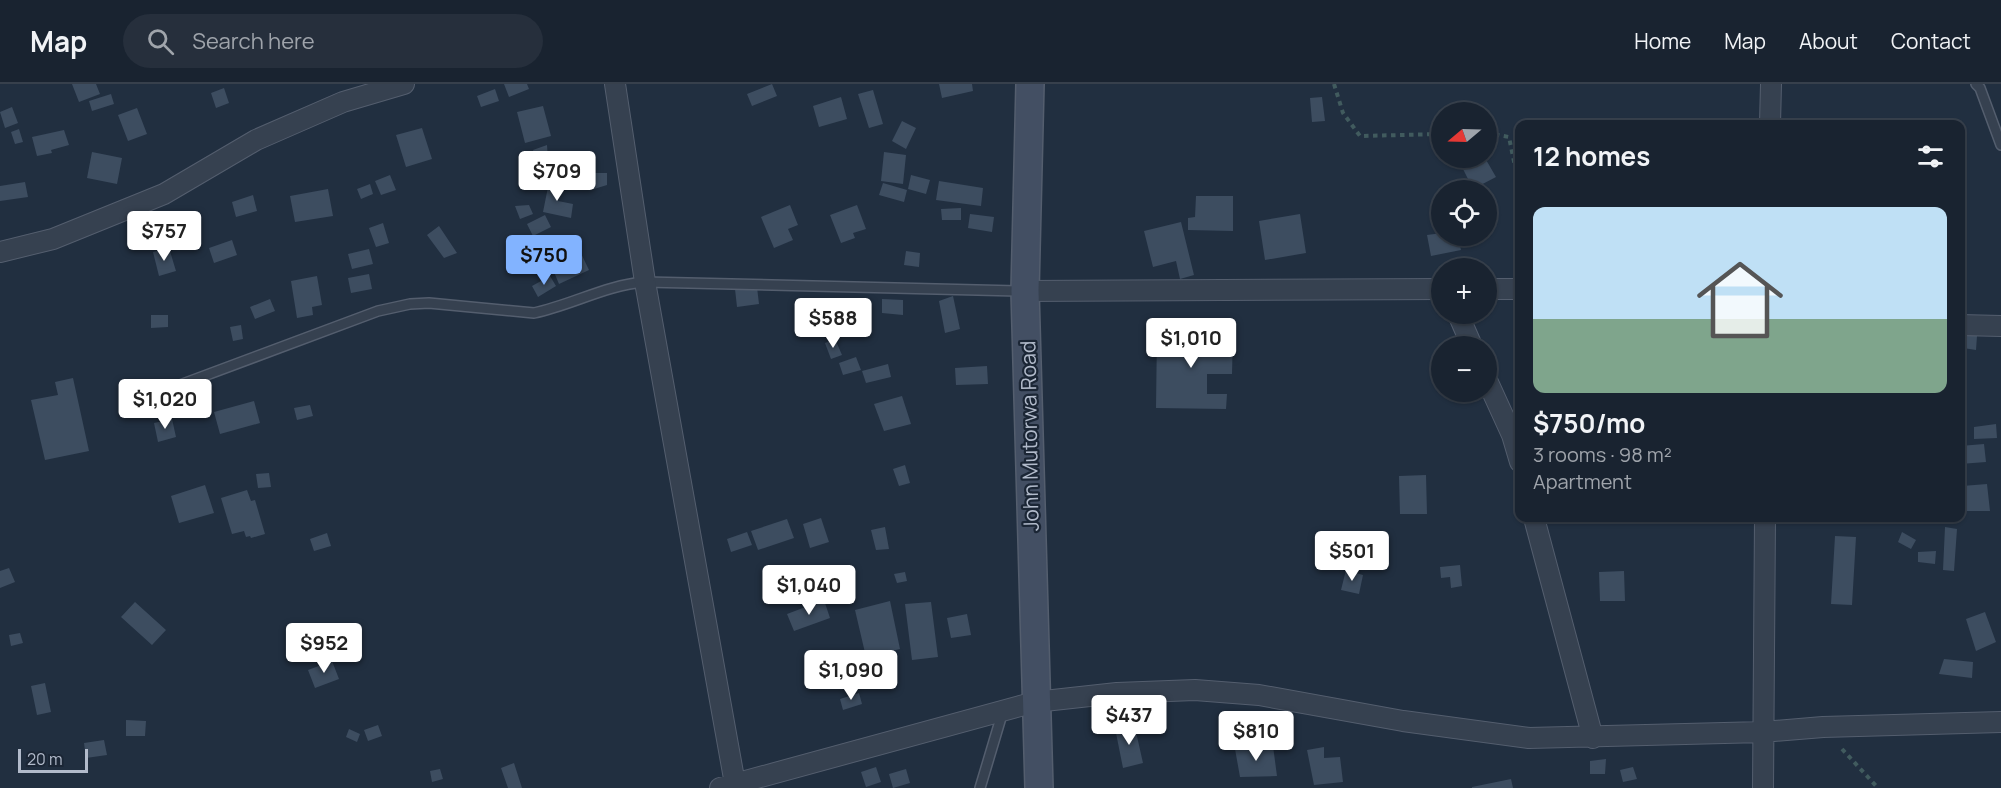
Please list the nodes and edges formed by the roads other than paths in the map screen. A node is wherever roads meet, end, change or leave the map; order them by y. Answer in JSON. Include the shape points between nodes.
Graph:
{"nodes":[{"id":1,"x":405,"y":84,"type":"edge"},
{"id":2,"x":615,"y":84,"type":"edge"},
{"id":3,"x":1030,"y":84,"type":"edge"},
{"id":4,"x":1771,"y":84,"type":"edge"},
{"id":5,"x":1977,"y":84,"type":"edge"},
{"id":6,"x":1770,"y":120,"type":"edge"},
{"id":7,"x":2001,"y":145,"type":"edge"},
{"id":8,"x":0,"y":252,"type":"edge"},
{"id":9,"x":645,"y":282,"type":"junction"},
{"id":10,"x":1515,"y":289,"type":"edge"},
{"id":11,"x":1431,"y":290,"type":"edge"},
{"id":12,"x":1497,"y":290,"type":"edge"},
{"id":13,"x":1025,"y":291,"type":"junction"},
{"id":14,"x":1965,"y":325,"type":"edge"},
{"id":15,"x":2001,"y":326,"type":"edge"},
{"id":16,"x":153,"y":395,"type":"dead end"},
{"id":17,"x":1497,"y":402,"type":"edge"},
{"id":18,"x":1515,"y":445,"type":"edge"},
{"id":19,"x":1535,"y":522,"type":"edge"},
{"id":20,"x":1765,"y":522,"type":"edge"},
{"id":21,"x":1035,"y":702,"type":"junction"},
{"id":22,"x":1003,"y":711,"type":"junction"},
{"id":23,"x":2001,"y":722,"type":"edge"},
{"id":24,"x":1763,"y":732,"type":"junction"},
{"id":25,"x":1593,"y":738,"type":"junction"},
{"id":26,"x":728,"y":786,"type":"edge"},
{"id":27,"x":980,"y":788,"type":"edge"},
{"id":28,"x":1039,"y":788,"type":"edge"},
{"id":29,"x":1763,"y":788,"type":"edge"}],
"edges":[{"from":1,"to":8,"type":"street","via":[[343,102],[256,140],[164,194],[53,239]]},
{"from":2,"to":9,"type":"street"},
{"from":3,"to":13,"type":"street","name":"John Mutorwa Road"},
{"from":4,"to":6,"type":"street"},
{"from":5,"to":7,"type":"lane"},
{"from":9,"to":13,"type":"lane"},
{"from":9,"to":16,"type":"lane","via":[[597,292],[534,313],[429,303],[378,311]]},
{"from":9,"to":26,"type":"street"},
{"from":10,"to":12,"type":"street"},
{"from":11,"to":13,"type":"street"},
{"from":13,"to":21,"type":"street","name":"John Mutorwa Road"},
{"from":14,"to":15,"type":"street"},
{"from":17,"to":18,"type":"street"},
{"from":19,"to":25,"type":"street"},
{"from":20,"to":24,"type":"street"},
{"from":21,"to":22,"type":"street"},
{"from":21,"to":25,"type":"street","via":[[1195,690],[1259,695],[1403,721],[1529,738]]},
{"from":21,"to":28,"type":"street","name":"John Mutorwa Road"},
{"from":22,"to":26,"type":"street"},
{"from":22,"to":27,"type":"lane"},
{"from":23,"to":24,"type":"street"},
{"from":24,"to":25,"type":"street"},
{"from":24,"to":29,"type":"street"}]}
